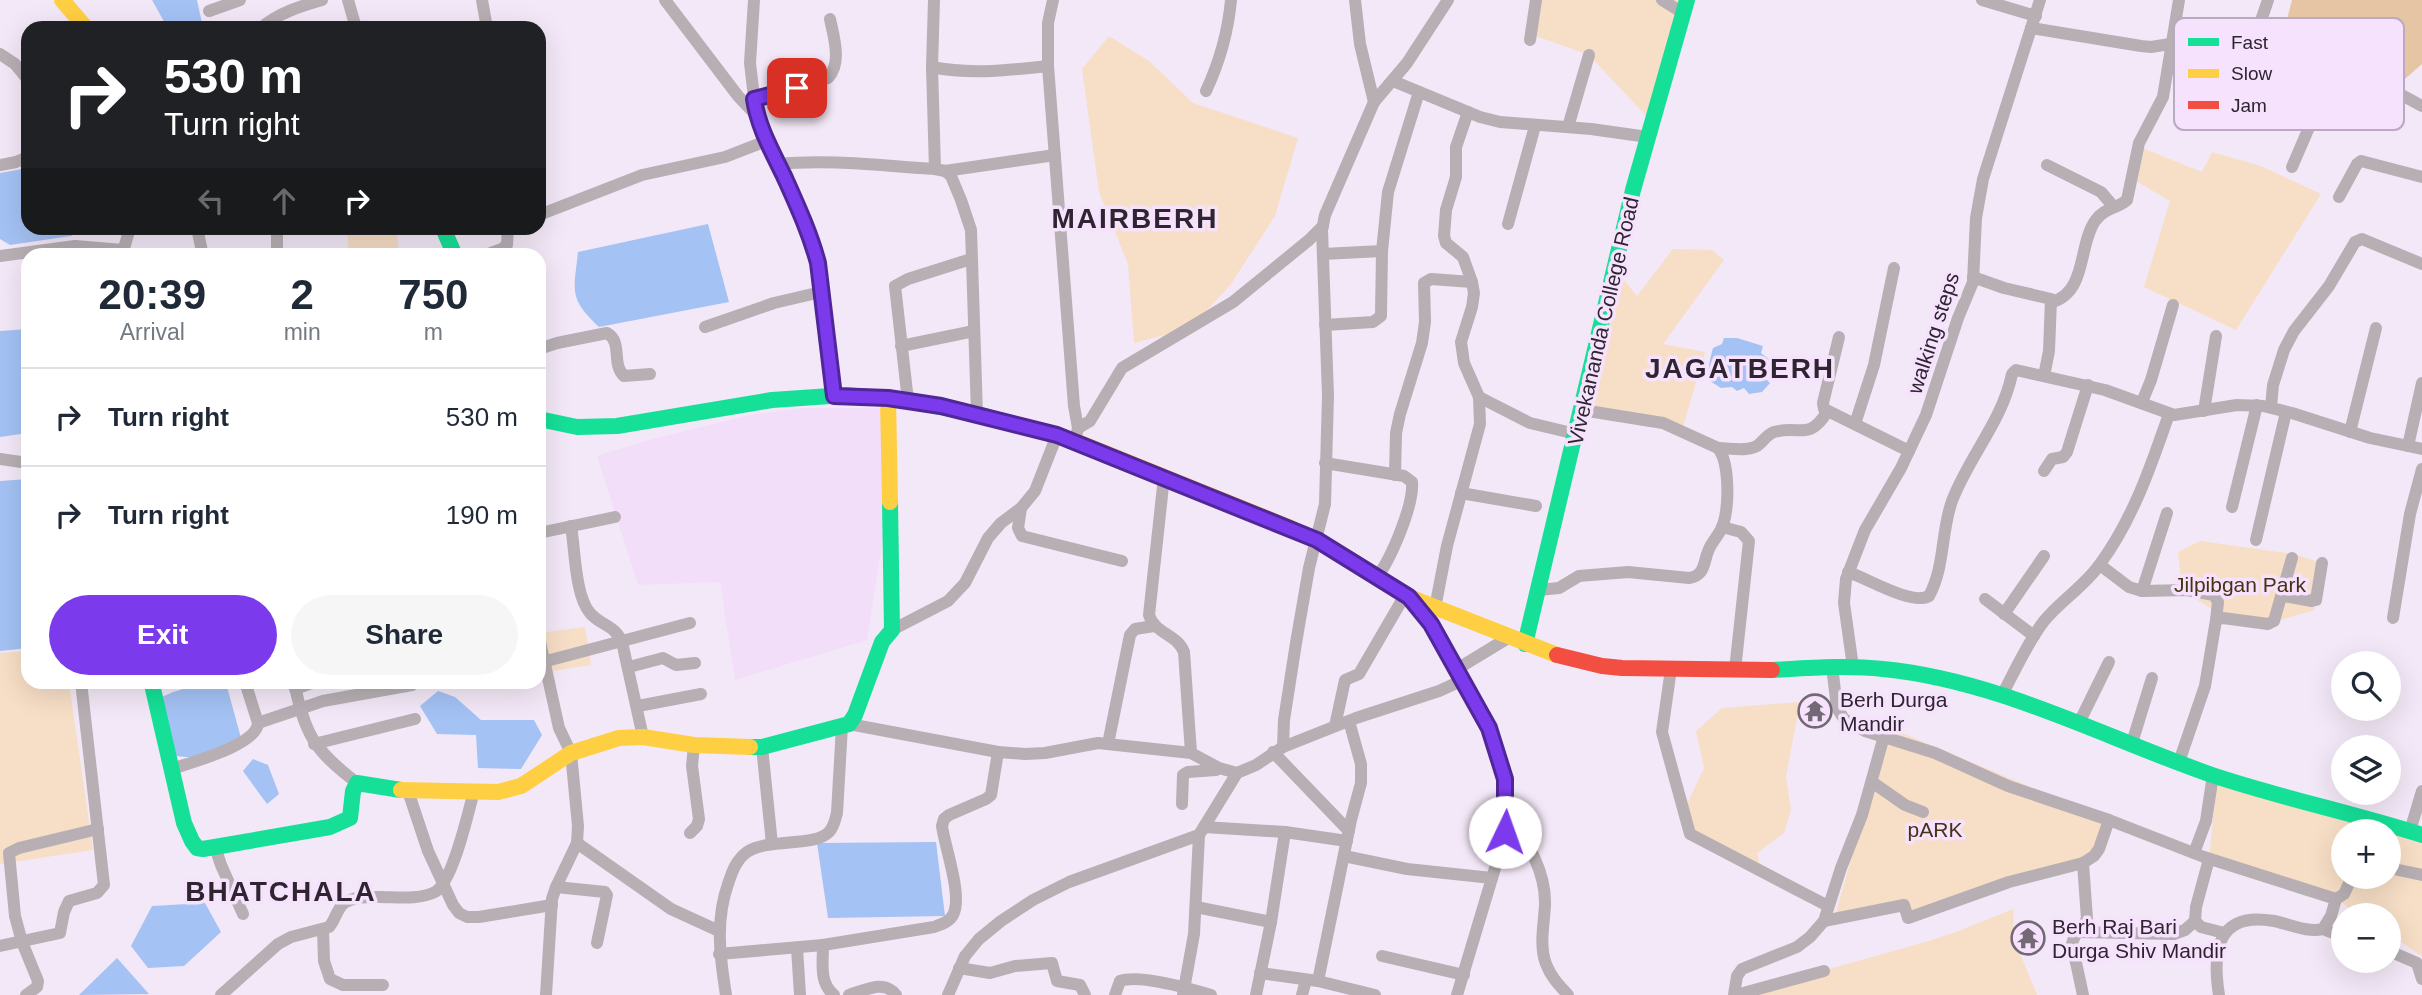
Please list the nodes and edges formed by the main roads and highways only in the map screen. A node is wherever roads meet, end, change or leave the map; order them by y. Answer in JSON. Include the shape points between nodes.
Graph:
{"nodes":[{"id":1,"x":62,"y":0,"type":"edge"},
{"id":2,"x":1685,"y":6,"type":"edge"},
{"id":3,"x":80,"y":21,"type":"edge"},
{"id":4,"x":888,"y":398,"type":"junction"},
{"id":5,"x":546,"y":420,"type":"edge"},
{"id":6,"x":1525,"y":644,"type":"junction"},
{"id":7,"x":153,"y":689,"type":"dead end"},
{"id":8,"x":2416,"y":833,"type":"edge"}],
"edges":[{"from":1,"to":3,"type":"main road"},
{"from":2,"to":6,"type":"main road","name":"Vivekananda College Road","via":[[1648,137]]},
{"from":4,"to":5,"type":"main road","via":[[772,400],[617,426],[577,427]]},
{"from":4,"to":6,"type":"main road","via":[[1057,435],[1077,435],[1164,477],[1317,540],[1407,596]]},
{"from":4,"to":7,"type":"main road","via":[[892,630],[882,642],[855,715],[845,725],[762,747],[620,738],[571,753],[521,786],[498,792],[408,791],[357,783],[350,818],[345,822],[203,849],[191,843],[156,716]]},
{"from":6,"to":8,"type":"main road","via":[[1602,666],[1735,670],[1832,666],[1903,671],[2002,695],[2213,775]]}]}
